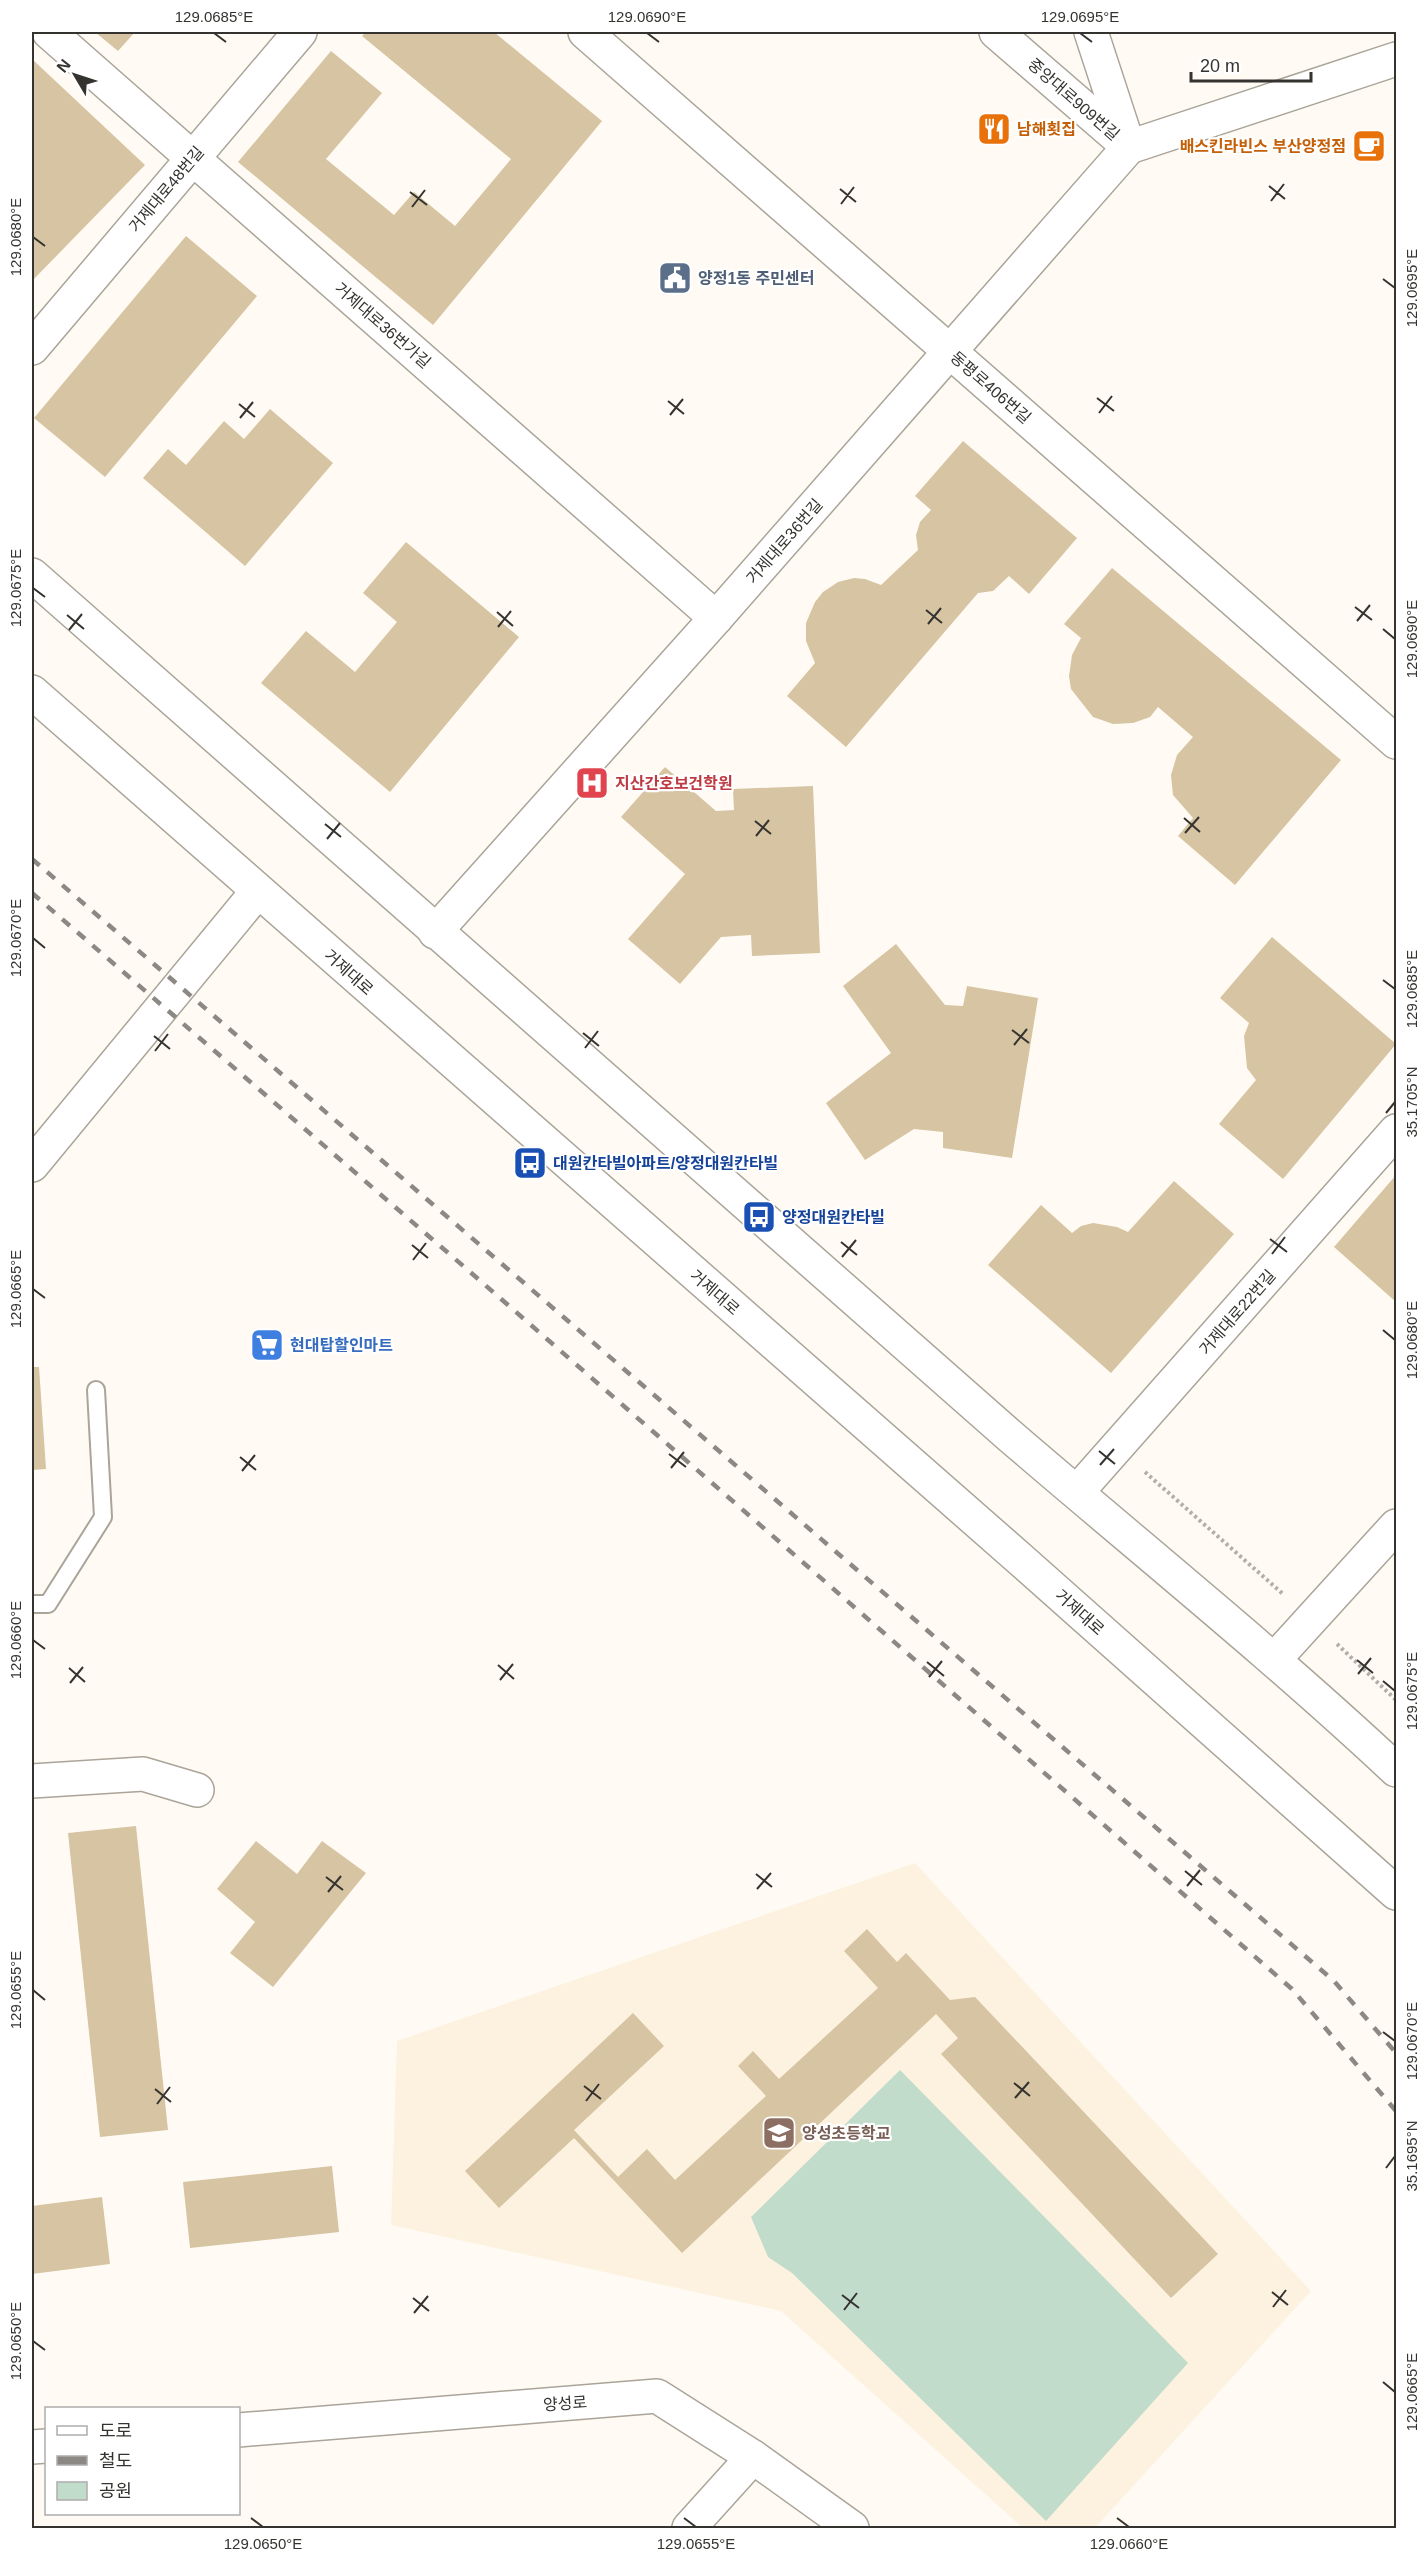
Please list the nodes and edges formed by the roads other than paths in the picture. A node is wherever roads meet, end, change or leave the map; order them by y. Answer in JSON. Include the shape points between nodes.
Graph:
{"nodes":[{"id":1,"x":49,"y":32,"type":"edge"},
{"id":2,"x":300,"y":32,"type":"edge"},
{"id":3,"x":585,"y":32,"type":"edge"},
{"id":4,"x":996,"y":32,"type":"edge"},
{"id":5,"x":1091,"y":32,"type":"edge"},
{"id":6,"x":1396,"y":59,"type":"edge"},
{"id":7,"x":1129,"y":147,"type":"junction"},
{"id":8,"x":192,"y":158,"type":"junction"},
{"id":9,"x":32,"y":348,"type":"edge"},
{"id":10,"x":950,"y":351,"type":"junction"},
{"id":11,"x":32,"y":574,"type":"edge"},
{"id":12,"x":716,"y":618,"type":"junction"},
{"id":13,"x":32,"y":692,"type":"edge"},
{"id":14,"x":1396,"y":742,"type":"edge"},
{"id":15,"x":257,"y":892,"type":"junction"},
{"id":16,"x":435,"y":932,"type":"junction"},
{"id":17,"x":1396,"y":1131,"type":"edge"},
{"id":18,"x":32,"y":1165,"type":"edge"},
{"id":19,"x":96,"y":1390,"type":"dead end"},
{"id":20,"x":1077,"y":1492,"type":"junction"},
{"id":21,"x":1396,"y":1526,"type":"edge"},
{"id":22,"x":32,"y":1604,"type":"edge"},
{"id":23,"x":1274,"y":1660,"type":"junction"},
{"id":24,"x":1390,"y":1759,"type":"edge"},
{"id":25,"x":32,"y":1781,"type":"edge"},
{"id":26,"x":197,"y":1790,"type":"dead end"},
{"id":27,"x":1396,"y":1893,"type":"edge"},
{"id":28,"x":240,"y":2430,"type":"edge"},
{"id":29,"x":753,"y":2457,"type":"junction"},
{"id":30,"x":689,"y":2529,"type":"edge"},
{"id":31,"x":852,"y":2529,"type":"edge"}],
"edges":[{"from":1,"to":8,"type":"street","name":"거제대로36번가길"},
{"from":2,"to":8,"type":"street","name":"거제대로48번길"},
{"from":3,"to":10,"type":"street","name":"동평로406번길"},
{"from":4,"to":7,"type":"street","name":"중앙대로909번길"},
{"from":5,"to":7,"type":"street"},
{"from":6,"to":7,"type":"street","name":"중앙대로909번길"},
{"from":7,"to":10,"type":"street","name":"거제대로36번길"},
{"from":8,"to":9,"type":"street","name":"거제대로48번길"},
{"from":8,"to":12,"type":"street","name":"거제대로36번가길"},
{"from":10,"to":12,"type":"street","name":"거제대로36번길"},
{"from":10,"to":14,"type":"street","name":"동평로406번길"},
{"from":11,"to":16,"type":"street"},
{"from":12,"to":16,"type":"street","name":"거제대로36번길"},
{"from":13,"to":15,"type":"street","name":"거제대로"},
{"from":15,"to":18,"type":"street"},
{"from":15,"to":27,"type":"street","name":"거제대로"},
{"from":16,"to":20,"type":"street"},
{"from":17,"to":20,"type":"street","name":"거제대로22번길"},
{"from":19,"to":22,"type":"lane","via":[[103,1517],[48,1604]]},
{"from":20,"to":23,"type":"street"},
{"from":21,"to":23,"type":"street"},
{"from":23,"to":24,"type":"street"},
{"from":25,"to":26,"type":"street","via":[[144,1774]]},
{"from":28,"to":29,"type":"street","name":"양성로","via":[[657,2396]]},
{"from":29,"to":30,"type":"street"},
{"from":29,"to":31,"type":"street","name":"양성로"}]}
